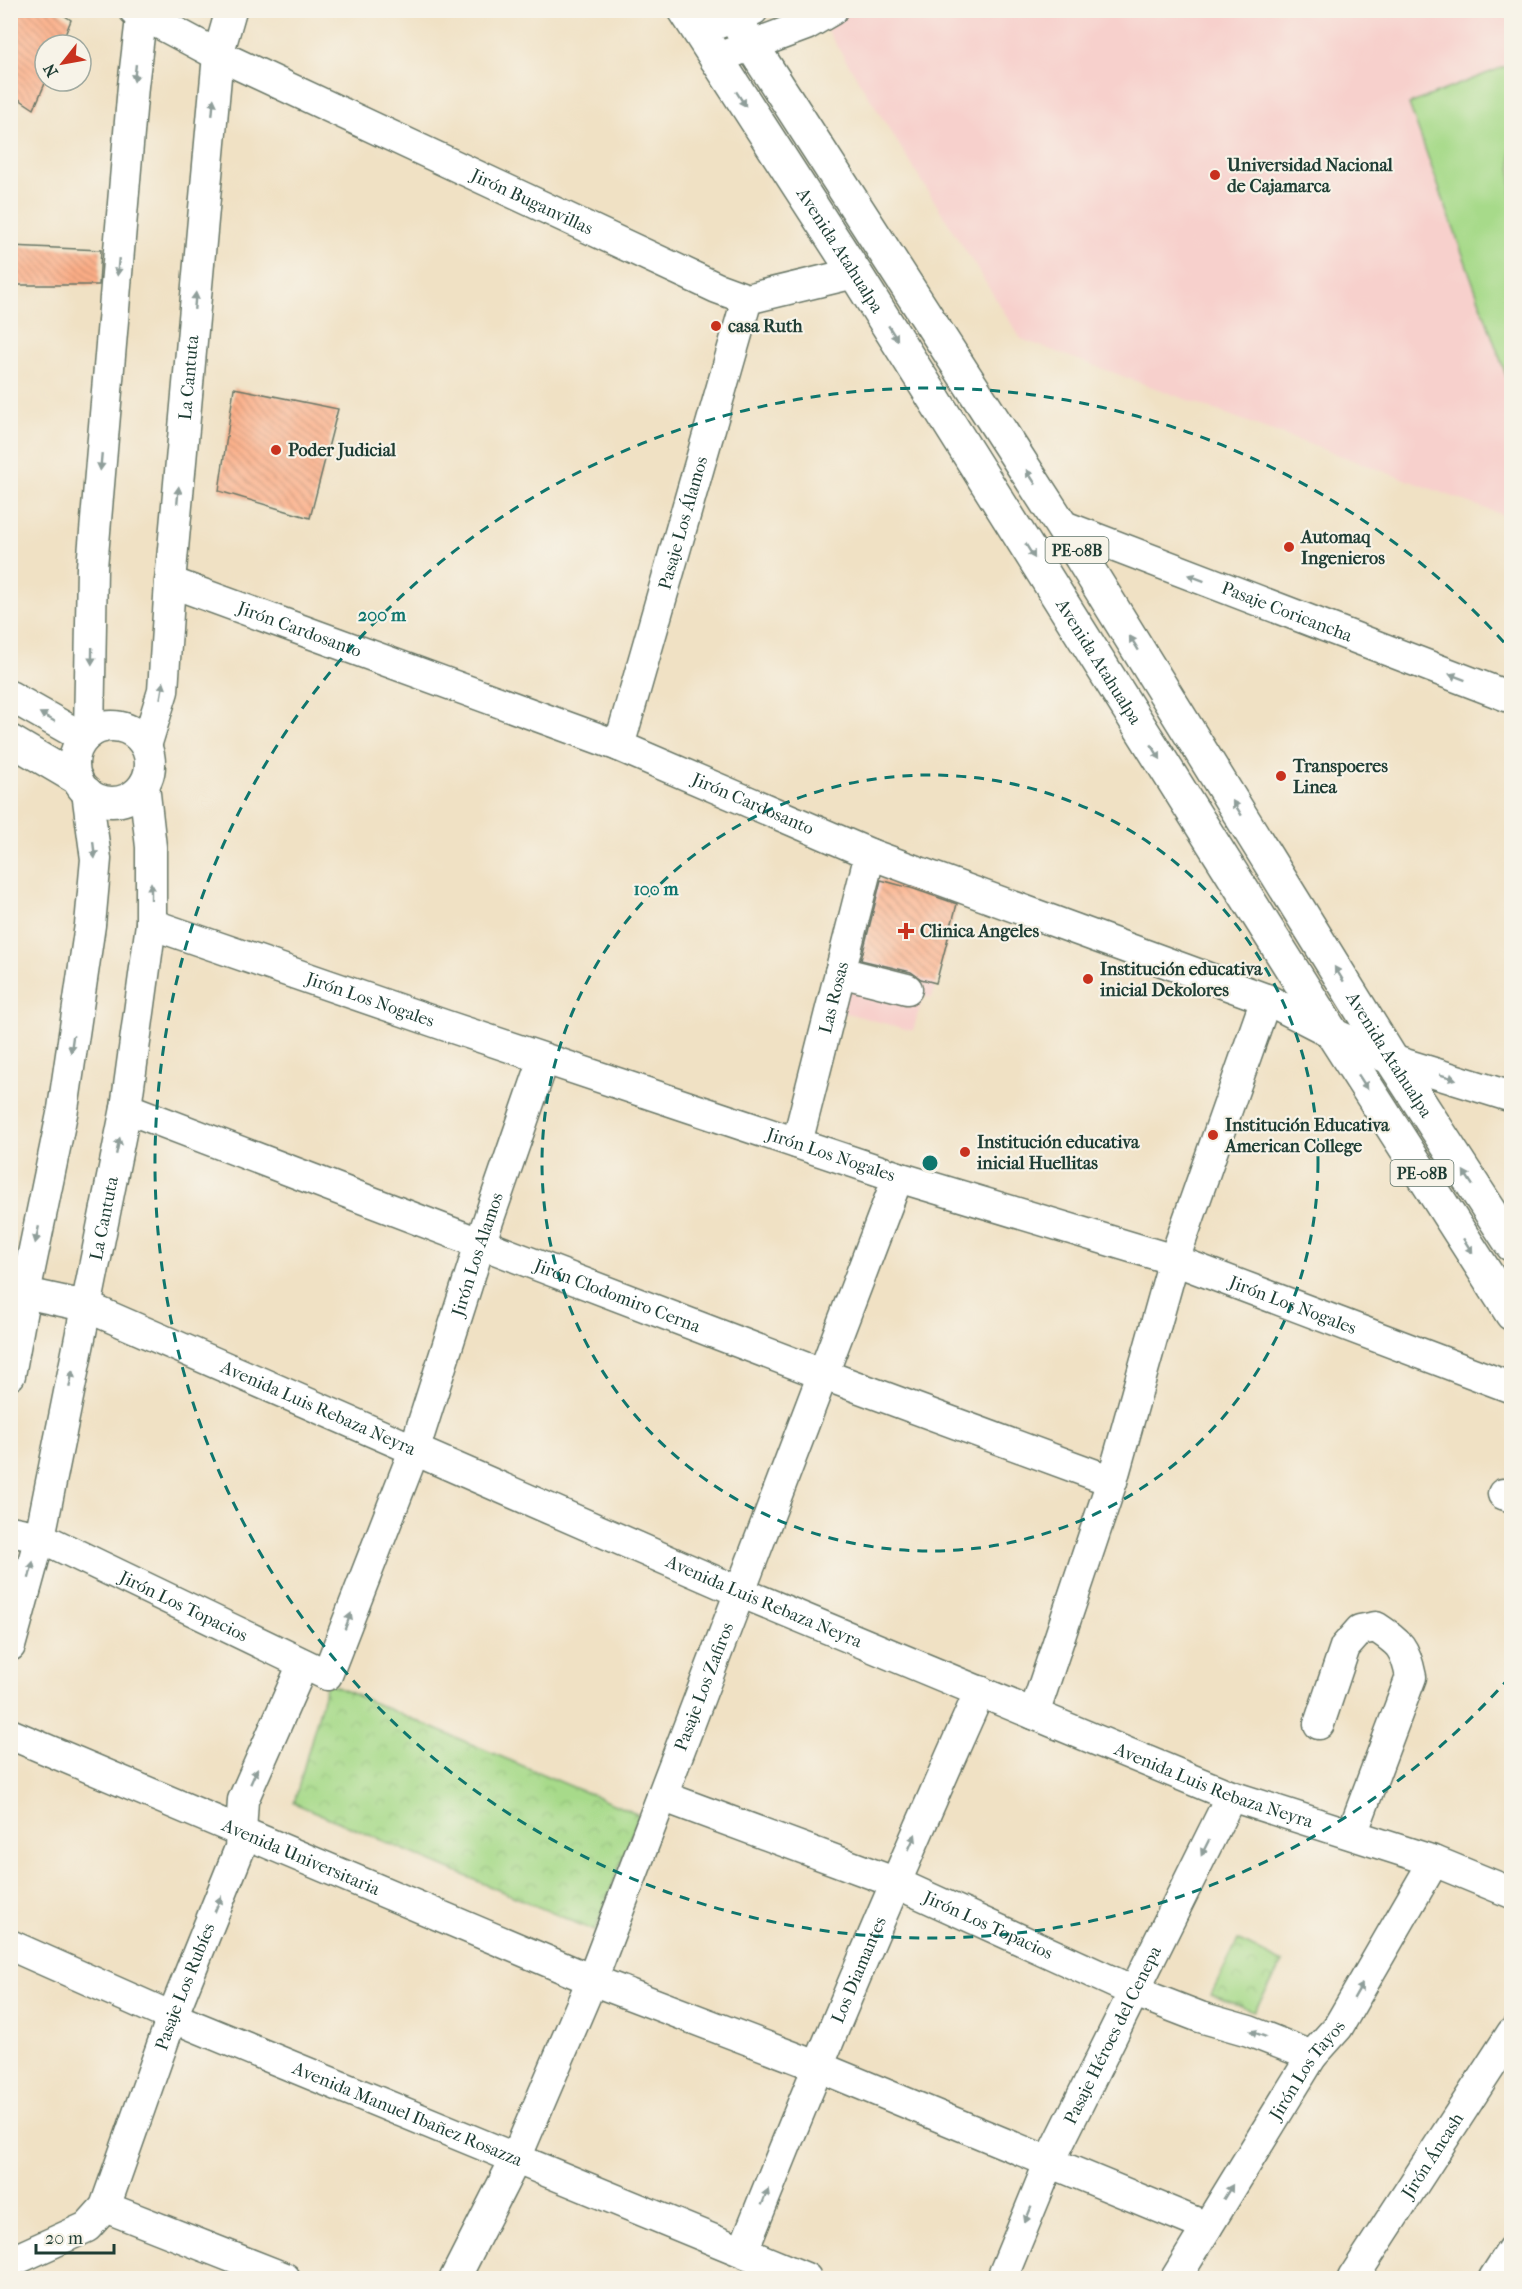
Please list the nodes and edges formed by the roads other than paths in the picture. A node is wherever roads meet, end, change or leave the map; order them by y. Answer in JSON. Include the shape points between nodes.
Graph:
{"nodes":[{"id":1,"x":231,"y":10,"type":"edge"},
{"id":2,"x":832,"y":10,"type":"edge"},
{"id":3,"x":139,"y":12,"type":"edge"},
{"id":4,"x":739,"y":13,"type":"edge"},
{"id":5,"x":699,"y":33,"type":"edge"},
{"id":6,"x":752,"y":46,"type":"junction"},
{"id":7,"x":218,"y":54,"type":"junction"},
{"id":8,"x":855,"y":273,"type":"junction"},
{"id":9,"x":747,"y":299,"type":"junction"},
{"id":10,"x":1061,"y":525,"type":"junction"},
{"id":11,"x":170,"y":582,"type":"junction"},
{"id":12,"x":10,"y":696,"type":"edge"},
{"id":13,"x":1512,"y":698,"type":"edge"},
{"id":14,"x":87,"y":736,"type":"junction"},
{"id":15,"x":10,"y":740,"type":"edge"},
{"id":16,"x":146,"y":746,"type":"junction"},
{"id":17,"x":619,"y":746,"type":"junction"},
{"id":18,"x":144,"y":784,"type":"junction"},
{"id":19,"x":83,"y":786,"type":"junction"},
{"id":20,"x":870,"y":854,"type":"junction"},
{"id":21,"x":152,"y":924,"type":"junction"},
{"id":22,"x":840,"y":972,"type":"junction"},
{"id":23,"x":907,"y":989,"type":"dead end"},
{"id":24,"x":1266,"y":999,"type":"junction"},
{"id":25,"x":1332,"y":1033,"type":"junction"},
{"id":26,"x":544,"y":1059,"type":"junction"},
{"id":27,"x":1392,"y":1060,"type":"junction"},
{"id":28,"x":1512,"y":1097,"type":"edge"},
{"id":29,"x":126,"y":1108,"type":"junction"},
{"id":30,"x":797,"y":1143,"type":"junction"},
{"id":31,"x":898,"y":1177,"type":"junction"},
{"id":32,"x":480,"y":1244,"type":"junction"},
{"id":33,"x":1512,"y":1245,"type":"edge"},
{"id":34,"x":1174,"y":1260,"type":"junction"},
{"id":35,"x":25,"y":1293,"type":"junction"},
{"id":36,"x":85,"y":1306,"type":"junction"},
{"id":37,"x":1512,"y":1314,"type":"edge"},
{"id":38,"x":822,"y":1374,"type":"junction"},
{"id":39,"x":10,"y":1375,"type":"edge"},
{"id":40,"x":1512,"y":1388,"type":"edge"},
{"id":41,"x":414,"y":1451,"type":"junction"},
{"id":42,"x":1112,"y":1481,"type":"junction"},
{"id":43,"x":10,"y":1531,"type":"edge"},
{"id":44,"x":40,"y":1537,"type":"junction"},
{"id":45,"x":740,"y":1592,"type":"junction"},
{"id":46,"x":10,"y":1646,"type":"edge"},
{"id":47,"x":315,"y":1670,"type":"junction"},
{"id":48,"x":980,"y":1691,"type":"junction"},
{"id":49,"x":1034,"y":1714,"type":"junction"},
{"id":50,"x":1319,"y":1724,"type":"dead end"},
{"id":51,"x":10,"y":1734,"type":"edge"},
{"id":52,"x":662,"y":1796,"type":"junction"},
{"id":53,"x":1231,"y":1796,"type":"junction"},
{"id":54,"x":241,"y":1833,"type":"junction"},
{"id":55,"x":1352,"y":1834,"type":"junction"},
{"id":56,"x":1434,"y":1861,"type":"junction"},
{"id":57,"x":894,"y":1882,"type":"junction"},
{"id":58,"x":1512,"y":1893,"type":"edge"},
{"id":59,"x":10,"y":1945,"type":"edge"},
{"id":60,"x":592,"y":1980,"type":"junction"},
{"id":61,"x":1133,"y":1992,"type":"junction"},
{"id":62,"x":172,"y":2017,"type":"junction"},
{"id":63,"x":1510,"y":2038,"type":"edge"},
{"id":64,"x":1312,"y":2056,"type":"junction"},
{"id":65,"x":817,"y":2066,"type":"junction"},
{"id":66,"x":516,"y":2158,"type":"junction"},
{"id":67,"x":1050,"y":2161,"type":"junction"},
{"id":68,"x":105,"y":2207,"type":"junction"},
{"id":69,"x":1207,"y":2227,"type":"junction"},
{"id":70,"x":1512,"y":2250,"type":"edge"},
{"id":71,"x":743,"y":2251,"type":"junction"},
{"id":72,"x":10,"y":2262,"type":"edge"},
{"id":73,"x":285,"y":2278,"type":"edge"},
{"id":74,"x":455,"y":2278,"type":"edge"},
{"id":75,"x":806,"y":2278,"type":"edge"},
{"id":76,"x":1002,"y":2278,"type":"edge"},
{"id":77,"x":1176,"y":2278,"type":"edge"},
{"id":78,"x":1353,"y":2278,"type":"edge"},
{"id":79,"x":1494,"y":2278,"type":"edge"}],
"edges":[{"from":1,"to":7,"type":"street","name":"La Cantuta"},
{"from":2,"to":6,"type":"street","via":[[806,25]]},
{"from":3,"to":7,"type":"street","name":"Jirón Buganvillas"},
{"from":3,"to":14,"type":"street","one_way":true,"via":[[92,567]]},
{"from":4,"to":5,"type":"street"},
{"from":4,"to":6,"type":"main road","name":"Avenida Atahualpa","number":"PE-08B"},
{"from":5,"to":6,"type":"street"},
{"from":5,"to":8,"type":"main road","name":"Avenida Atahualpa","number":"PE-08B","one_way":true},
{"from":10,"to":6,"type":"main road","name":"Avenida Atahualpa","number":"PE-08B","one_way":true},
{"from":7,"to":9,"type":"street","name":"Jirón Buganvillas"},
{"from":11,"to":7,"type":"street","name":"La Cantuta","one_way":true},
{"from":8,"to":9,"type":"street"},
{"from":8,"to":25,"type":"main road","name":"Avenida Atahualpa","number":"PE-08B","one_way":true},
{"from":9,"to":17,"type":"street","name":"Pasaje Los Álamos"},
{"from":13,"to":10,"type":"street","name":"Pasaje Coricancha","one_way":true},
{"from":27,"to":10,"type":"main road","name":"Avenida Atahualpa","number":"PE-08B","one_way":true},
{"from":16,"to":11,"type":"street","name":"La Cantuta","one_way":true,"via":[[163,691]]},
{"from":11,"to":17,"type":"street","name":"Jirón Cardosanto"},
{"from":14,"to":12,"type":"street","one_way":true},
{"from":14,"to":16,"type":"street","via":[[100,728],[126,728]]},
{"from":14,"to":19,"type":"street","via":[[74,763]]},
{"from":15,"to":19,"type":"street"},
{"from":16,"to":18,"type":"street","name":"La Cantuta","via":[[150,772]]},
{"from":17,"to":20,"type":"street","name":"Jirón Cardosanto"},
{"from":18,"to":19,"type":"street","via":[[136,794],[118,801],[98,799]]},
{"from":21,"to":18,"type":"street","name":"La Cantuta","one_way":true,"via":[[151,847]]},
{"from":19,"to":35,"type":"street","one_way":true,"via":[[96,859],[90,925],[63,1109]]},
{"from":20,"to":22,"type":"street","name":"Las Rosas"},
{"from":20,"to":24,"type":"street","name":"Jirón Cardosanto"},
{"from":21,"to":26,"type":"street","name":"Jirón Los Nogales"},
{"from":21,"to":29,"type":"street","name":"La Cantuta"},
{"from":22,"to":23,"type":"street"},
{"from":22,"to":30,"type":"street","name":"Las Rosas"},
{"from":24,"to":25,"type":"street","name":"Jirón Cardosanto"},
{"from":24,"to":34,"type":"street"},
{"from":25,"to":27,"type":"street","name":"Jirón Cardosanto"},
{"from":25,"to":37,"type":"main road","name":"Avenida Atahualpa","number":"PE-08B","one_way":true},
{"from":26,"to":30,"type":"street","name":"Jirón Los Nogales"},
{"from":26,"to":32,"type":"street","name":"Jirón Los Alamos"},
{"from":27,"to":28,"type":"street","name":"Jirón Cardosanto","one_way":true},
{"from":33,"to":27,"type":"main road","name":"Avenida Atahualpa","number":"PE-08B","one_way":true},
{"from":29,"to":32,"type":"street","name":"Jirón Clodomiro Cerna"},
{"from":36,"to":29,"type":"street","name":"La Cantuta","one_way":true},
{"from":30,"to":31,"type":"street","name":"Jirón Los Nogales"},
{"from":31,"to":34,"type":"street","name":"Jirón Los Nogales"},
{"from":31,"to":38,"type":"street","name":"Pasaje Los Zafiros"},
{"from":32,"to":38,"type":"street","name":"Jirón Clodomiro Cerna"},
{"from":32,"to":41,"type":"street","name":"Jirón Los Alamos"},
{"from":34,"to":40,"type":"street","name":"Jirón Los Nogales"},
{"from":34,"to":42,"type":"street"},
{"from":35,"to":36,"type":"street","name":"Avenida Luis Rebaza Neyra"},
{"from":35,"to":39,"type":"street"},
{"from":36,"to":41,"type":"street","name":"Avenida Luis Rebaza Neyra"},
{"from":44,"to":36,"type":"street","name":"La Cantuta","one_way":true},
{"from":38,"to":42,"type":"street","name":"Jirón Clodomiro Cerna"},
{"from":38,"to":45,"type":"street","name":"Pasaje Los Zafiros"},
{"from":41,"to":45,"type":"street","name":"Avenida Luis Rebaza Neyra"},
{"from":47,"to":41,"type":"street","name":"Jirón Los Alamos","one_way":true},
{"from":42,"to":49,"type":"street"},
{"from":43,"to":44,"type":"street","name":"Jirón Los Topacios"},
{"from":46,"to":44,"type":"street","name":"La Cantuta","one_way":true},
{"from":44,"to":47,"type":"street","name":"Jirón Los Topacios"},
{"from":45,"to":48,"type":"street","name":"Avenida Luis Rebaza Neyra"},
{"from":45,"to":52,"type":"street","name":"Pasaje Los Zafiros"},
{"from":54,"to":47,"type":"street","name":"Pasaje Los Rubíes","one_way":true,"via":[[243,1800]]},
{"from":48,"to":49,"type":"street","name":"Avenida Luis Rebaza Neyra"},
{"from":57,"to":48,"type":"street","name":"Los Diamantes","one_way":true},
{"from":49,"to":53,"type":"street","name":"Avenida Luis Rebaza Neyra"},
{"from":50,"to":55,"type":"street","via":[[1345,1647],[1360,1630],[1376,1627],[1397,1641],[1407,1656],[1411,1677]]},
{"from":51,"to":54,"type":"street","name":"Avenida Universitaria"},
{"from":52,"to":57,"type":"street","name":"Jirón Los Topacios"},
{"from":52,"to":60,"type":"street","name":"Pasaje Los Zafiros"},
{"from":53,"to":55,"type":"street","name":"Avenida Luis Rebaza Neyra"},
{"from":53,"to":61,"type":"street","name":"Pasaje Héroes del Cenepa","one_way":true},
{"from":54,"to":60,"type":"street","name":"Avenida Universitaria"},
{"from":62,"to":54,"type":"street","name":"Pasaje Los Rubíes","one_way":true,"via":[[240,1848]]},
{"from":55,"to":56,"type":"street","name":"Avenida Luis Rebaza Neyra"},
{"from":56,"to":58,"type":"street","name":"Avenida Luis Rebaza Neyra"},
{"from":64,"to":56,"type":"street","name":"Jirón Los Tayos","one_way":true,"via":[[1338,2027]]},
{"from":57,"to":61,"type":"street","name":"Jirón Los Topacios"},
{"from":57,"to":65,"type":"street","name":"Los Diamantes"},
{"from":59,"to":62,"type":"street","name":"Avenida Manuel Ibañez Rosazza"},
{"from":60,"to":65,"type":"street","name":"Avenida Universitaria"},
{"from":60,"to":66,"type":"street","name":"Pasaje Los Zafiros"},
{"from":64,"to":61,"type":"street","name":"Jirón Los Topacios","one_way":true},
{"from":61,"to":67,"type":"street","name":"Pasaje Héroes del Cenepa"},
{"from":62,"to":66,"type":"street","name":"Avenida Manuel Ibañez Rosazza"},
{"from":62,"to":68,"type":"street","name":"Pasaje Los Rubíes"},
{"from":63,"to":78,"type":"street","name":"Jirón Áncash"},
{"from":69,"to":64,"type":"street","name":"Jirón Los Tayos","one_way":true},
{"from":65,"to":67,"type":"street","name":"Avenida Universitaria"},
{"from":71,"to":65,"type":"street","name":"Los Diamantes","one_way":true},
{"from":66,"to":71,"type":"street","name":"Avenida Manuel Ibañez Rosazza"},
{"from":66,"to":74,"type":"street","name":"Pasaje Los Zafiros"},
{"from":67,"to":69,"type":"street","name":"Avenida Universitaria"},
{"from":67,"to":76,"type":"street","name":"Pasaje Héroes del Cenepa","one_way":true},
{"from":68,"to":72,"type":"street","name":"Pasaje Los Rubíes","via":[[87,2227]]},
{"from":68,"to":73,"type":"street"},
{"from":69,"to":77,"type":"street","name":"Jirón Los Tayos"},
{"from":70,"to":79,"type":"street"},
{"from":71,"to":75,"type":"street","name":"Avenida Manuel Ibañez Rosazza"}]}
